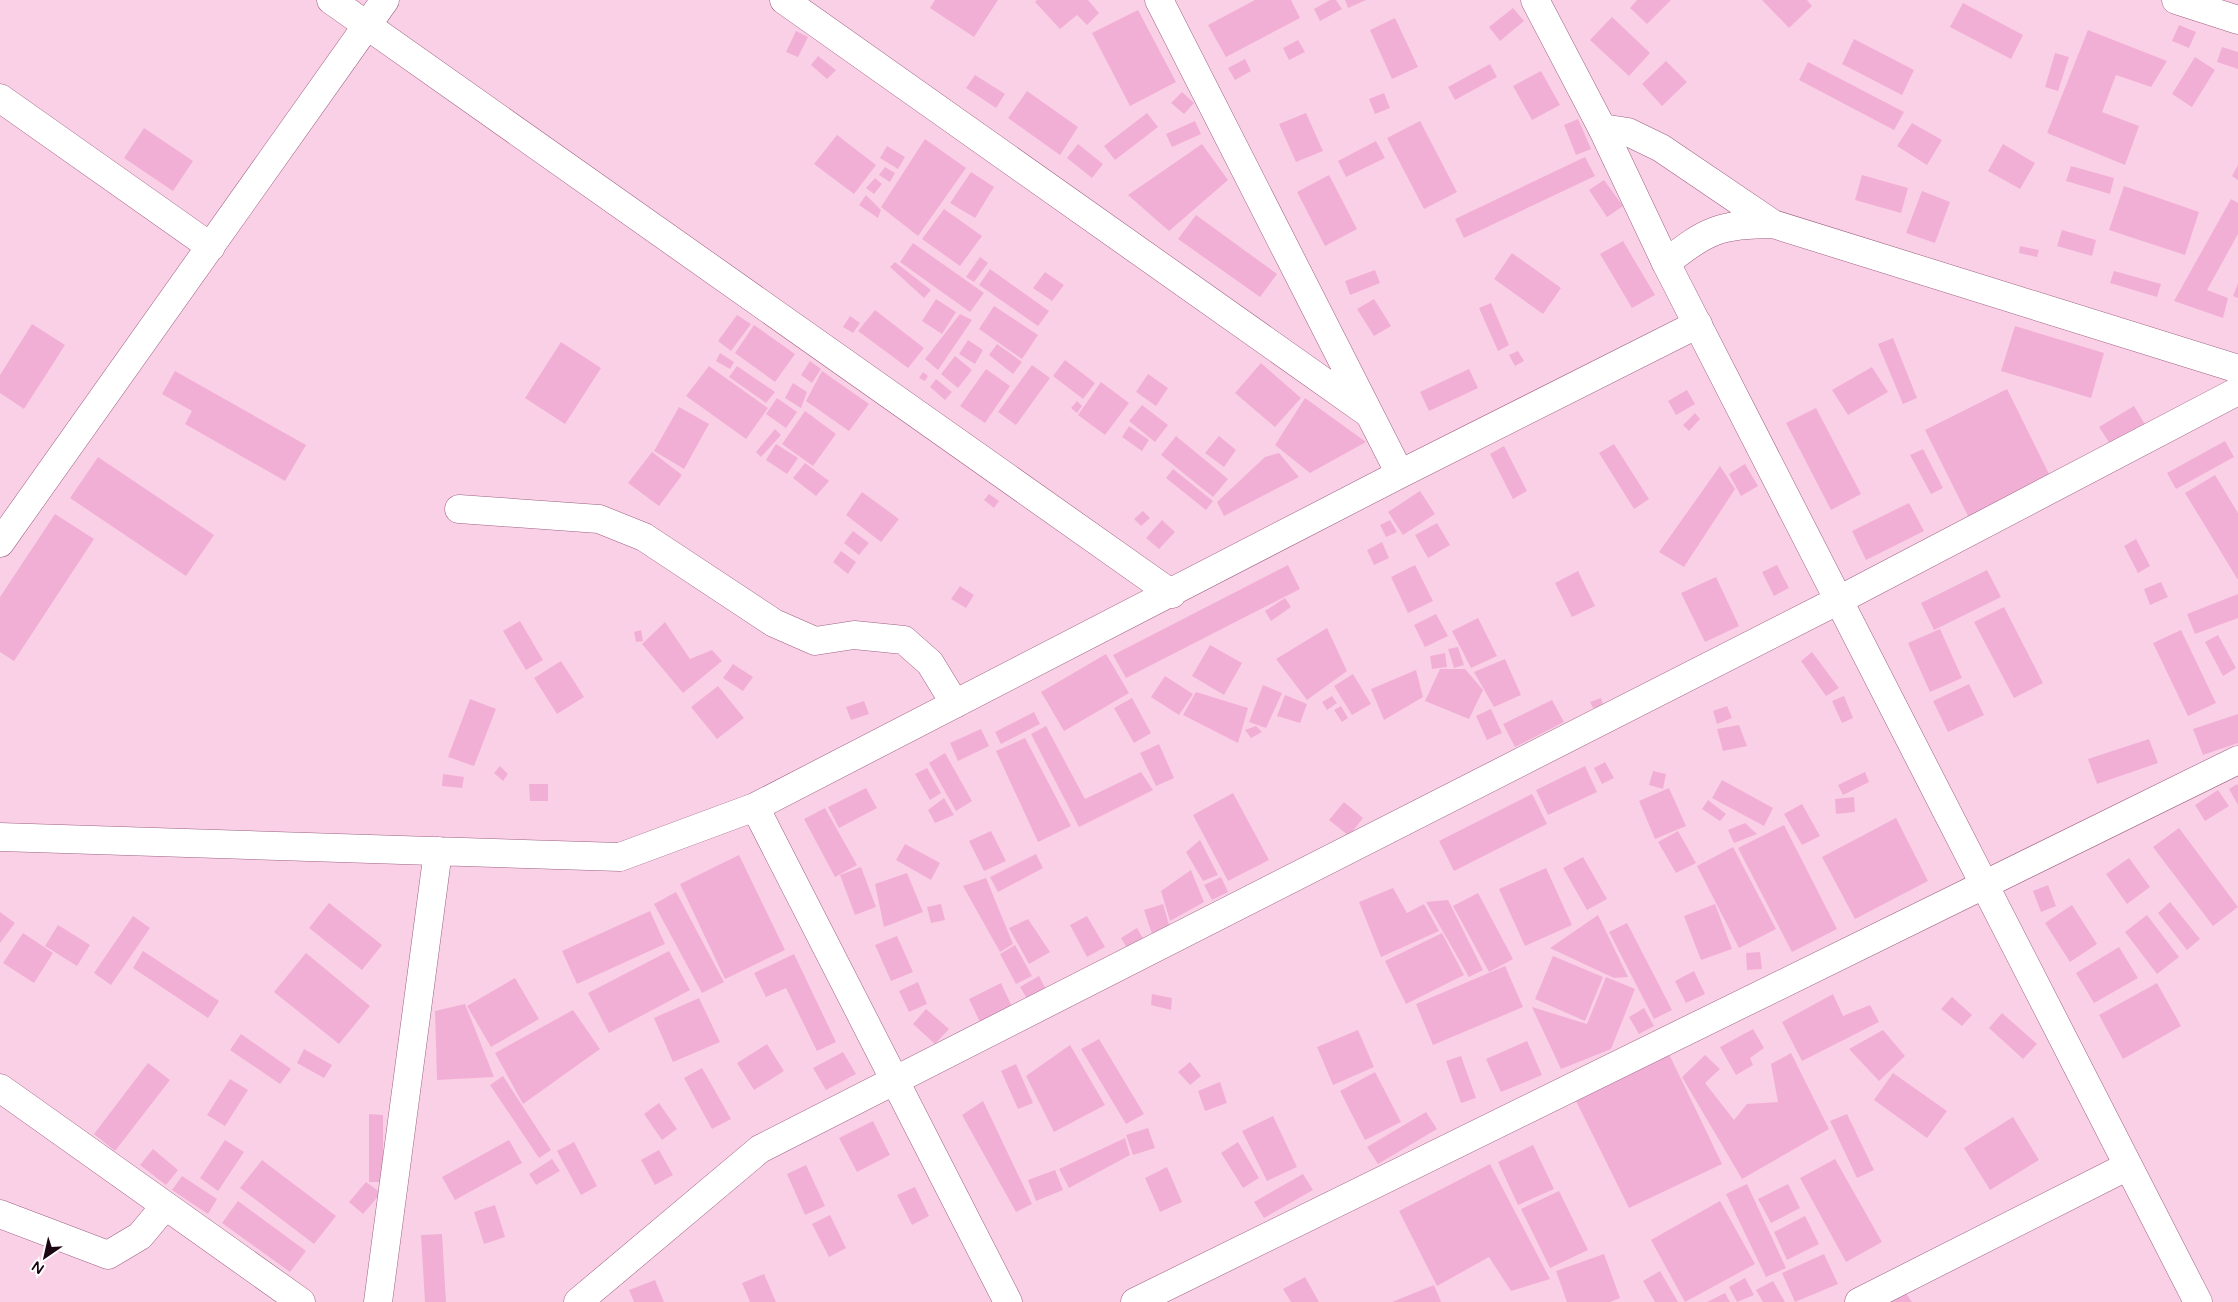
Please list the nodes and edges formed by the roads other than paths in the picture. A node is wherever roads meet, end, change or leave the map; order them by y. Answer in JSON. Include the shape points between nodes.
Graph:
{"nodes":[{"id":1,"x":331,"y":0,"type":"edge"},
{"id":2,"x":385,"y":0,"type":"edge"},
{"id":3,"x":784,"y":0,"type":"edge"},
{"id":4,"x":1159,"y":0,"type":"edge"},
{"id":5,"x":1535,"y":0,"type":"edge"},
{"id":6,"x":2176,"y":0,"type":"edge"},
{"id":7,"x":2238,"y":20,"type":"edge"},
{"id":8,"x":367,"y":26,"type":"junction"},
{"id":9,"x":0,"y":98,"type":"edge"},
{"id":10,"x":1602,"y":128,"type":"junction"},
{"id":11,"x":1773,"y":224,"type":"junction"},
{"id":12,"x":211,"y":247,"type":"junction"},
{"id":13,"x":1666,"y":263,"type":"junction"},
{"id":14,"x":1698,"y":324,"type":"junction"},
{"id":15,"x":2238,"y":369,"type":"edge"},
{"id":16,"x":2238,"y":391,"type":"edge"},
{"id":17,"x":1368,"y":413,"type":"junction"},
{"id":18,"x":1400,"y":474,"type":"junction"},
{"id":19,"x":460,"y":509,"type":"dead end"},
{"id":20,"x":0,"y":543,"type":"edge"},
{"id":21,"x":1172,"y":594,"type":"junction"},
{"id":22,"x":1839,"y":600,"type":"junction"},
{"id":23,"x":955,"y":704,"type":"junction"},
{"id":24,"x":2238,"y":760,"type":"edge"},
{"id":25,"x":754,"y":807,"type":"junction"},
{"id":26,"x":0,"y":837,"type":"edge"},
{"id":27,"x":438,"y":851,"type":"junction"},
{"id":28,"x":1985,"y":885,"type":"junction"},
{"id":29,"x":895,"y":1081,"type":"junction"},
{"id":30,"x":0,"y":1088,"type":"edge"},
{"id":31,"x":2128,"y":1166,"type":"junction"},
{"id":32,"x":165,"y":1206,"type":"junction"},
{"id":33,"x":0,"y":1214,"type":"edge"},
{"id":34,"x":301,"y":1302,"type":"edge"},
{"id":35,"x":378,"y":1302,"type":"edge"},
{"id":36,"x":578,"y":1302,"type":"edge"},
{"id":37,"x":1008,"y":1302,"type":"edge"},
{"id":38,"x":1135,"y":1302,"type":"edge"},
{"id":39,"x":1859,"y":1302,"type":"edge"},
{"id":40,"x":2198,"y":1302,"type":"edge"}],
"edges":[{"from":1,"to":8,"type":"street"},
{"from":2,"to":8,"type":"street"},
{"from":3,"to":17,"type":"street"},
{"from":4,"to":17,"type":"street"},
{"from":5,"to":10,"type":"street"},
{"from":6,"to":7,"type":"street"},
{"from":8,"to":12,"type":"street"},
{"from":8,"to":21,"type":"street"},
{"from":9,"to":12,"type":"street"},
{"from":10,"to":11,"type":"street","via":[[1628,132],[1661,148]]},
{"from":10,"to":13,"type":"street"},
{"from":11,"to":13,"type":"street","via":[[1741,224],[1708,233]]},
{"from":11,"to":15,"type":"street"},
{"from":12,"to":20,"type":"street"},
{"from":13,"to":14,"type":"street"},
{"from":14,"to":18,"type":"street"},
{"from":14,"to":22,"type":"street"},
{"from":16,"to":22,"type":"street"},
{"from":17,"to":18,"type":"street"},
{"from":18,"to":21,"type":"street"},
{"from":19,"to":23,"type":"street","via":[[599,518],[644,537],[774,623],[816,641],[854,635],[904,640],[930,663]]},
{"from":21,"to":23,"type":"street"},
{"from":22,"to":28,"type":"street"},
{"from":22,"to":29,"type":"street"},
{"from":23,"to":25,"type":"street"},
{"from":24,"to":28,"type":"street"},
{"from":25,"to":27,"type":"street","via":[[620,857]]},
{"from":25,"to":29,"type":"street"},
{"from":26,"to":27,"type":"street"},
{"from":27,"to":35,"type":"street"},
{"from":28,"to":31,"type":"street"},
{"from":28,"to":38,"type":"street"},
{"from":29,"to":36,"type":"street","via":[[760,1150]]},
{"from":29,"to":37,"type":"street"},
{"from":30,"to":32,"type":"street"},
{"from":31,"to":39,"type":"street"},
{"from":31,"to":40,"type":"street"},
{"from":32,"to":33,"type":"street","via":[[140,1236],[108,1255]]},
{"from":32,"to":34,"type":"street"}]}
